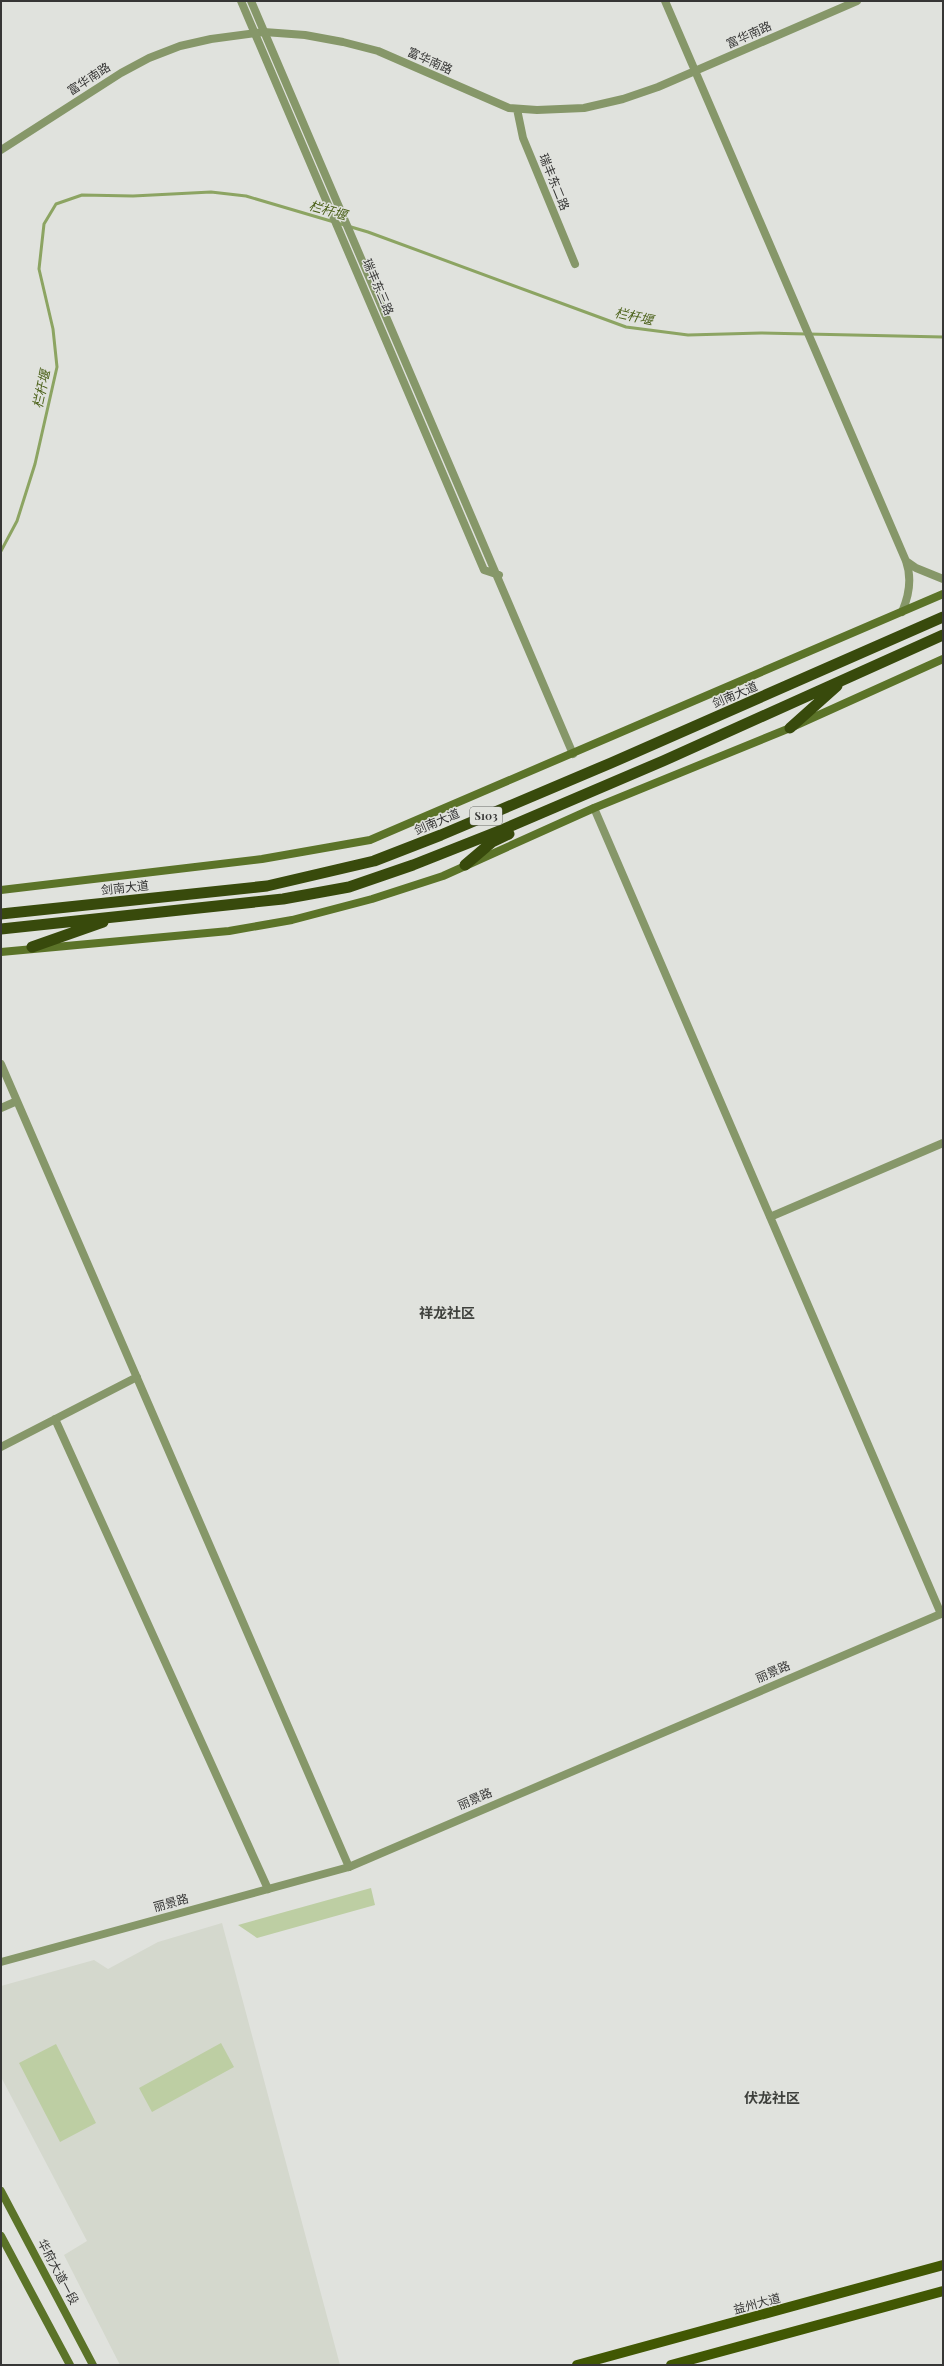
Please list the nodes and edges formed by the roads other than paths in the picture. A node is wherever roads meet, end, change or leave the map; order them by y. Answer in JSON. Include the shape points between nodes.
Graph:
{"nodes":[{"id":1,"x":241,"y":1,"type":"edge"},
{"id":2,"x":251,"y":1,"type":"edge"},
{"id":3,"x":665,"y":1,"type":"edge"},
{"id":4,"x":857,"y":1,"type":"edge"},
{"id":5,"x":264,"y":32,"type":"junction"},
{"id":6,"x":255,"y":34,"type":"junction"},
{"id":7,"x":696,"y":71,"type":"junction"},
{"id":8,"x":517,"y":109,"type":"junction"},
{"id":9,"x":1,"y":150,"type":"edge"},
{"id":10,"x":575,"y":264,"type":"dead end"},
{"id":11,"x":906,"y":561,"type":"junction"},
{"id":12,"x":499,"y":576,"type":"junction"},
{"id":13,"x":943,"y":579,"type":"edge"},
{"id":14,"x":943,"y":594,"type":"edge"},
{"id":15,"x":902,"y":612,"type":"junction"},
{"id":16,"x":943,"y":617,"type":"edge"},
{"id":17,"x":943,"y":635,"type":"edge"},
{"id":18,"x":943,"y":659,"type":"edge"},
{"id":19,"x":845,"y":679,"type":"junction"},
{"id":20,"x":790,"y":728,"type":"junction"},
{"id":21,"x":573,"y":754,"type":"junction"},
{"id":22,"x":601,"y":786,"type":"junction"},
{"id":23,"x":594,"y":808,"type":"junction"},
{"id":24,"x":465,"y":865,"type":"junction"},
{"id":25,"x":1,"y":890,"type":"edge"},
{"id":26,"x":1,"y":914,"type":"edge"},
{"id":27,"x":121,"y":916,"type":"junction"},
{"id":28,"x":1,"y":929,"type":"edge"},
{"id":29,"x":32,"y":947,"type":"junction"},
{"id":30,"x":1,"y":952,"type":"edge"},
{"id":31,"x":1,"y":1064,"type":"edge"},
{"id":32,"x":17,"y":1101,"type":"junction"},
{"id":33,"x":1,"y":1108,"type":"edge"},
{"id":34,"x":943,"y":1143,"type":"edge"},
{"id":35,"x":770,"y":1217,"type":"junction"},
{"id":36,"x":137,"y":1377,"type":"junction"},
{"id":37,"x":55,"y":1419,"type":"junction"},
{"id":38,"x":1,"y":1447,"type":"edge"},
{"id":39,"x":942,"y":1613,"type":"edge"},
{"id":40,"x":349,"y":1867,"type":"junction"},
{"id":41,"x":268,"y":1889,"type":"junction"},
{"id":42,"x":1,"y":1962,"type":"edge"},
{"id":43,"x":1,"y":2191,"type":"edge"},
{"id":44,"x":1,"y":2236,"type":"edge"},
{"id":45,"x":943,"y":2265,"type":"edge"},
{"id":46,"x":943,"y":2291,"type":"edge"},
{"id":47,"x":67,"y":2364,"type":"edge"},
{"id":48,"x":93,"y":2365,"type":"edge"},
{"id":49,"x":577,"y":2365,"type":"edge"},
{"id":50,"x":670,"y":2365,"type":"edge"}],
"edges":[{"from":1,"to":6,"type":"street","name":"瑞丰东三路"},
{"from":2,"to":5,"type":"street"},
{"from":3,"to":7,"type":"street"},
{"from":4,"to":7,"type":"street","name":"富华南路"},
{"from":5,"to":6,"type":"street","name":"富华南路"},
{"from":5,"to":8,"type":"street","name":"富华南路","via":[[305,35],[378,51],[508,108]]},
{"from":5,"to":12,"type":"street"},
{"from":6,"to":9,"type":"street","name":"富华南路","via":[[180,46],[149,58],[121,73]]},
{"from":6,"to":12,"type":"street","name":"瑞丰东三路","via":[[344,237],[484,570]]},
{"from":7,"to":8,"type":"street","name":"富华南路","via":[[623,99],[584,108]]},
{"from":7,"to":11,"type":"street"},
{"from":8,"to":10,"type":"street","name":"瑞丰东二路","via":[[523,138]]},
{"from":11,"to":13,"type":"street"},
{"from":11,"to":15,"type":"street","via":[[910,571],[908,598]]},
{"from":12,"to":21,"type":"street"},
{"from":14,"to":15,"type":"main road"},
{"from":15,"to":21,"type":"main road"},
{"from":16,"to":26,"type":"highway","name":"剑南大道","number":"S103","via":[[618,760],[374,861],[267,886]]},
{"from":17,"to":19,"type":"highway","number":"S103"},
{"from":18,"to":20,"type":"main road"},
{"from":19,"to":20,"type":"highway"},
{"from":19,"to":22,"type":"highway","number":"S103"},
{"from":20,"to":23,"type":"main road"},
{"from":21,"to":25,"type":"main road","via":[[370,840],[262,859]]},
{"from":22,"to":24,"type":"highway","via":[[545,818],[492,842]]},
{"from":22,"to":27,"type":"highway","number":"S103","via":[[413,865],[349,887],[283,899]]},
{"from":23,"to":24,"type":"main road"},
{"from":23,"to":35,"type":"street"},
{"from":24,"to":29,"type":"main road","via":[[442,876],[385,895],[292,920],[229,931]]},
{"from":27,"to":28,"type":"highway","number":"S103"},
{"from":27,"to":29,"type":"highway"},
{"from":29,"to":30,"type":"main road"},
{"from":31,"to":32,"type":"street"},
{"from":32,"to":33,"type":"street"},
{"from":32,"to":36,"type":"street"},
{"from":34,"to":35,"type":"street"},
{"from":35,"to":39,"type":"street"},
{"from":36,"to":37,"type":"street"},
{"from":36,"to":40,"type":"street"},
{"from":37,"to":38,"type":"street"},
{"from":37,"to":41,"type":"street"},
{"from":39,"to":40,"type":"street","name":"丽景路"},
{"from":40,"to":41,"type":"street","name":"丽景路"},
{"from":41,"to":42,"type":"street","name":"丽景路"},
{"from":43,"to":48,"type":"main road","name":"华府大道一段"},
{"from":44,"to":47,"type":"main road"},
{"from":45,"to":49,"type":"main road","name":"益州大道"},
{"from":46,"to":50,"type":"main road"}]}
